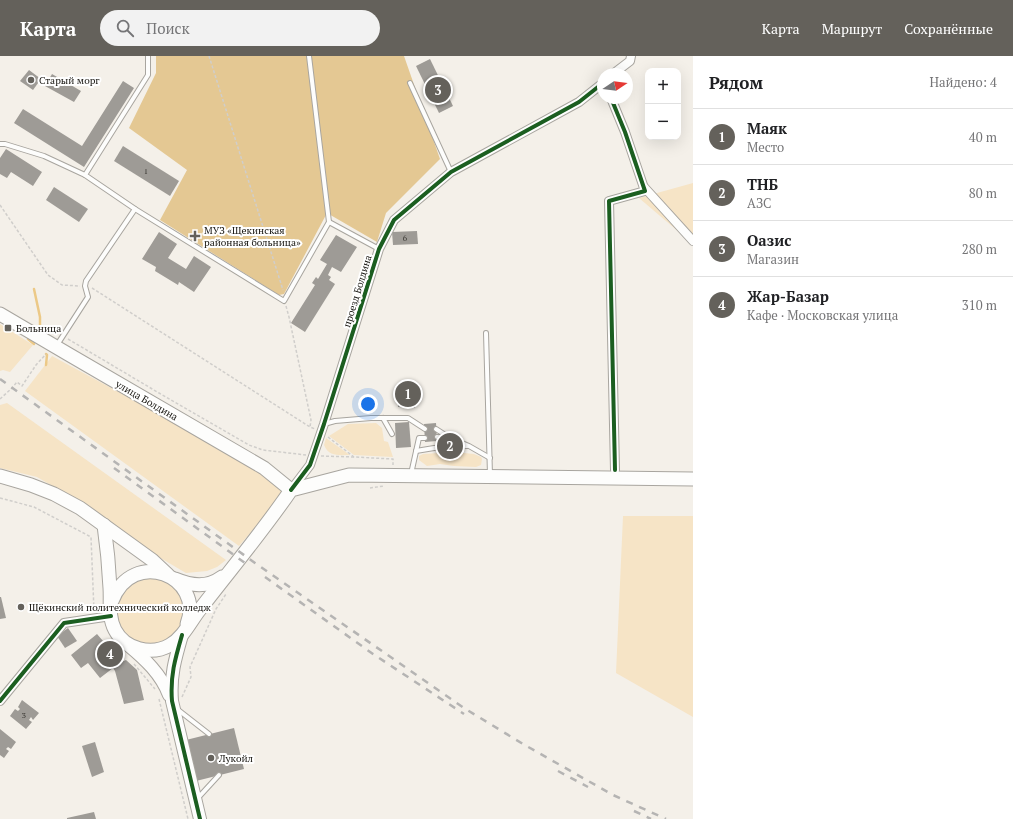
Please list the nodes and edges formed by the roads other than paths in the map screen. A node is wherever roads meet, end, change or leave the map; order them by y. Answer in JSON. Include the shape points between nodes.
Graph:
{"nodes":[{"id":1,"x":148,"y":56,"type":"edge"},
{"id":2,"x":309,"y":56,"type":"edge"},
{"id":3,"x":631,"y":56,"type":"edge"},
{"id":4,"x":621,"y":68,"type":"edge"},
{"id":5,"x":410,"y":83,"type":"dead end"},
{"id":6,"x":597,"y":88,"type":"edge"},
{"id":7,"x":613,"y":104,"type":"edge"},
{"id":8,"x":0,"y":144,"type":"edge"},
{"id":9,"x":451,"y":172,"type":"junction"},
{"id":10,"x":85,"y":176,"type":"junction"},
{"id":11,"x":644,"y":187,"type":"junction"},
{"id":12,"x":135,"y":209,"type":"junction"},
{"id":13,"x":329,"y":222,"type":"junction"},
{"id":14,"x":693,"y":241,"type":"edge"},
{"id":15,"x":379,"y":249,"type":"junction"},
{"id":16,"x":0,"y":314,"type":"edge"},
{"id":17,"x":486,"y":333,"type":"dead end"},
{"id":18,"x":56,"y":342,"type":"junction"},
{"id":19,"x":382,"y":418,"type":"junction"},
{"id":20,"x":323,"y":428,"type":"junction"},
{"id":21,"x":425,"y":429,"type":"dead end"},
{"id":22,"x":436,"y":429,"type":"dead end"},
{"id":23,"x":392,"y":434,"type":"dead end"},
{"id":24,"x":437,"y":437,"type":"dead end"},
{"id":25,"x":425,"y":438,"type":"dead end"},
{"id":26,"x":450,"y":438,"type":"junction"},
{"id":27,"x":469,"y":446,"type":"junction"},
{"id":28,"x":416,"y":451,"type":"junction"},
{"id":29,"x":490,"y":458,"type":"junction"},
{"id":30,"x":615,"y":470,"type":"dead end"},
{"id":31,"x":0,"y":476,"type":"edge"},
{"id":32,"x":411,"y":476,"type":"junction"},
{"id":33,"x":490,"y":477,"type":"junction"},
{"id":34,"x":693,"y":479,"type":"edge"},
{"id":35,"x":291,"y":490,"type":"junction"},
{"id":36,"x":104,"y":525,"type":"junction"},
{"id":37,"x":228,"y":572,"type":"junction"},
{"id":38,"x":171,"y":577,"type":"junction"},
{"id":39,"x":111,"y":612,"type":"junction"},
{"id":40,"x":184,"y":632,"type":"junction"},
{"id":41,"x":126,"y":642,"type":"junction"},
{"id":42,"x":0,"y":701,"type":"edge"},
{"id":43,"x":175,"y":706,"type":"junction"},
{"id":44,"x":209,"y":734,"type":"dead end"},
{"id":45,"x":219,"y":775,"type":"dead end"},
{"id":46,"x":195,"y":801,"type":"junction"},
{"id":47,"x":200,"y":819,"type":"edge"}],
"edges":[{"from":1,"to":10,"type":"lane","via":[[148,75]]},
{"from":2,"to":13,"type":"lane"},
{"from":3,"to":4,"type":"street","via":[[630,61]]},
{"from":5,"to":9,"type":"lane"},
{"from":6,"to":9,"type":"street","name":"проезд Болдина","via":[[579,102]]},
{"from":7,"to":11,"type":"street"},
{"from":8,"to":10,"type":"lane","via":[[44,156]]},
{"from":9,"to":15,"type":"street","name":"проезд Болдина","via":[[394,220]]},
{"from":10,"to":12,"type":"lane"},
{"from":11,"to":14,"type":"street"},
{"from":11,"to":30,"type":"street","via":[[645,191],[609,201]]},
{"from":12,"to":13,"type":"lane","via":[[284,301]]},
{"from":12,"to":18,"type":"lane","via":[[86,281],[84,286],[88,297]]},
{"from":13,"to":15,"type":"lane"},
{"from":15,"to":20,"type":"street","name":"проезд Болдина"},
{"from":16,"to":18,"type":"main road","name":"улица Болдина"},
{"from":17,"to":29,"type":"lane"},
{"from":18,"to":35,"type":"main road","name":"улица Болдина","via":[[264,468]]},
{"from":19,"to":20,"type":"lane","via":[[335,421]]},
{"from":19,"to":21,"type":"lane","via":[[408,418]]},
{"from":19,"to":23,"type":"lane"},
{"from":20,"to":35,"type":"street","name":"проезд Болдина","via":[[310,465]]},
{"from":22,"to":26,"type":"lane"},
{"from":24,"to":26,"type":"lane"},
{"from":25,"to":28,"type":"lane","via":[[419,438]]},
{"from":26,"to":27,"type":"lane"},
{"from":27,"to":28,"type":"lane"},
{"from":27,"to":29,"type":"lane"},
{"from":28,"to":32,"type":"lane"},
{"from":29,"to":33,"type":"lane"},
{"from":31,"to":36,"type":"main road","via":[[54,494]]},
{"from":32,"to":33,"type":"main road"},
{"from":32,"to":35,"type":"main road","via":[[349,475]]},
{"from":33,"to":34,"type":"main road"},
{"from":35,"to":37,"type":"main road"},
{"from":36,"to":38,"type":"main road"},
{"from":36,"to":39,"type":"main road"},
{"from":37,"to":38,"type":"main road","via":[[216,581],[196,586]]},
{"from":37,"to":40,"type":"main road"},
{"from":38,"to":39,"type":"main road","via":[[153,571],[130,576],[118,587],[112,601]]},
{"from":38,"to":40,"type":"main road","via":[[180,584],[188,598],[190,613]]},
{"from":39,"to":41,"type":"main road","via":[[116,631]]},
{"from":39,"to":42,"type":"street","via":[[64,623]]},
{"from":40,"to":41,"type":"main road","via":[[170,645],[156,650],[140,649]]},
{"from":40,"to":43,"type":"street","via":[[172,673]]},
{"from":41,"to":43,"type":"street","via":[[160,677]]},
{"from":43,"to":44,"type":"lane"},
{"from":43,"to":46,"type":"street"},
{"from":45,"to":46,"type":"lane"},
{"from":46,"to":47,"type":"street"}]}
